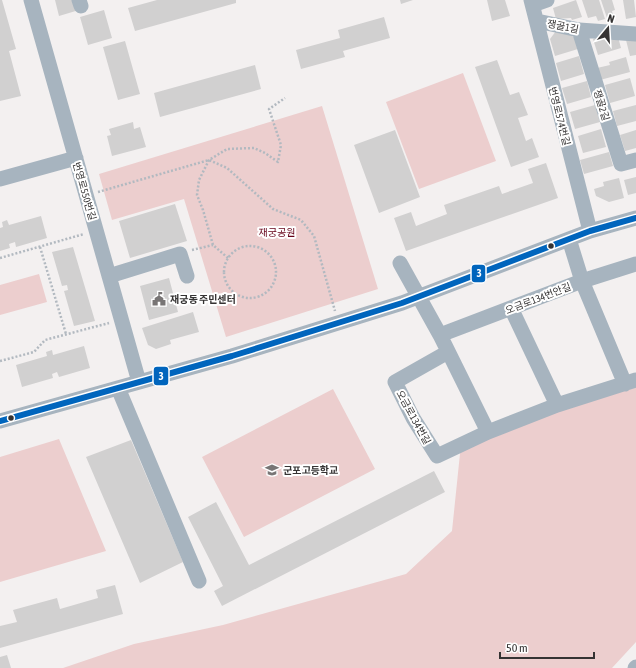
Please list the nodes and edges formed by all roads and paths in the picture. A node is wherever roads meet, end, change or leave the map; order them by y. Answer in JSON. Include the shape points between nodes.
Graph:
{"nodes":[{"id":1,"x":32,"y":0,"type":"edge"},
{"id":2,"x":547,"y":0,"type":"edge"},
{"id":3,"x":532,"y":2,"type":"edge"},
{"id":4,"x":537,"y":21,"type":"junction"},
{"id":5,"x":579,"y":30,"type":"junction"},
{"id":6,"x":636,"y":34,"type":"edge"},
{"id":7,"x":285,"y":98,"type":"dead end"},
{"id":8,"x":76,"y":158,"type":"junction"},
{"id":9,"x":209,"y":160,"type":"junction"},
{"id":10,"x":636,"y":160,"type":"edge"},
{"id":11,"x":0,"y":178,"type":"edge"},
{"id":12,"x":86,"y":195,"type":"junction"},
{"id":13,"x":636,"y":218,"type":"edge"},
{"id":14,"x":96,"y":231,"type":"junction"},
{"id":15,"x":590,"y":231,"type":"junction"},
{"id":16,"x":569,"y":239,"type":"junction"},
{"id":17,"x":213,"y":245,"type":"junction"},
{"id":18,"x":40,"y":247,"type":"junction"},
{"id":19,"x":180,"y":254,"type":"junction"},
{"id":20,"x":0,"y":258,"type":"edge"},
{"id":21,"x":228,"y":258,"type":"junction"},
{"id":22,"x":400,"y":263,"type":"dead end"},
{"id":23,"x":636,"y":264,"type":"edge"},
{"id":24,"x":109,"y":276,"type":"junction"},
{"id":25,"x":187,"y":276,"type":"dead end"},
{"id":26,"x":582,"y":282,"type":"junction"},
{"id":27,"x":419,"y":297,"type":"junction"},
{"id":28,"x":511,"y":308,"type":"junction"},
{"id":29,"x":121,"y":320,"type":"junction"},
{"id":30,"x":339,"y":323,"type":"junction"},
{"id":31,"x":66,"y":334,"type":"junction"},
{"id":32,"x":440,"y":336,"type":"junction"},
{"id":33,"x":448,"y":352,"type":"junction"},
{"id":34,"x":0,"y":361,"type":"edge"},
{"id":35,"x":139,"y":382,"type":"junction"},
{"id":36,"x":630,"y":382,"type":"edge"},
{"id":37,"x":118,"y":388,"type":"junction"},
{"id":38,"x":557,"y":405,"type":"junction"},
{"id":39,"x":0,"y":421,"type":"edge"},
{"id":40,"x":488,"y":432,"type":"junction"},
{"id":41,"x":199,"y":581,"type":"dead end"}],
"edges":[{"from":1,"to":8,"type":"street","name":"번영로550번길"},
{"from":2,"to":3,"type":"street"},
{"from":3,"to":4,"type":"street","name":"번영로574번길"},
{"from":4,"to":5,"type":"street","name":"쟁골1길"},
{"from":4,"to":15,"type":"street","name":"번영로574번길"},
{"from":5,"to":6,"type":"street","name":"쟁골1길"},
{"from":5,"to":10,"type":"street","name":"쟁골2길","via":[[621,164]]},
{"from":7,"to":9,"type":"path","via":[[269,109],[281,145],[278,162],[254,148],[226,149]]},
{"from":8,"to":11,"type":"street"},
{"from":8,"to":12,"type":"street","name":"번영로550번길"},
{"from":9,"to":12,"type":"path"},
{"from":9,"to":17,"type":"path","via":[[199,180],[196,196],[203,210]]},
{"from":9,"to":30,"type":"path","via":[[227,168],[273,209],[301,220],[314,236]]},
{"from":12,"to":14,"type":"street","name":"번영로550번길"},
{"from":13,"to":15,"type":"street"},
{"from":14,"to":18,"type":"path"},
{"from":14,"to":24,"type":"street","name":"번영로550번길"},
{"from":15,"to":16,"type":"street"},
{"from":16,"to":26,"type":"street","name":"오금로134번길"},
{"from":16,"to":27,"type":"street"},
{"from":17,"to":19,"type":"path"},
{"from":17,"to":21,"type":"path"},
{"from":18,"to":20,"type":"path"},
{"from":18,"to":31,"type":"path"},
{"from":19,"to":24,"type":"street"},
{"from":19,"to":25,"type":"street"},
{"from":21,"to":21,"type":"path","via":[[223,274],[226,283],[238,296],[255,298],[264,295],[270,289],[276,273],[275,265],[265,252],[258,248],[245,247]]},
{"from":22,"to":27,"type":"street"},
{"from":23,"to":26,"type":"street","name":"오금로134번안길"},
{"from":24,"to":29,"type":"street","name":"번영로550번길"},
{"from":26,"to":28,"type":"street","name":"오금로134번안길"},
{"from":26,"to":36,"type":"street","name":"오금로134번길"},
{"from":27,"to":30,"type":"street"},
{"from":27,"to":32,"type":"street"},
{"from":28,"to":32,"type":"street","name":"오금로134번안길"},
{"from":28,"to":38,"type":"street"},
{"from":29,"to":31,"type":"path"},
{"from":29,"to":35,"type":"street","name":"번영로550번길"},
{"from":30,"to":35,"type":"street"},
{"from":31,"to":34,"type":"path","via":[[45,340],[34,352]]},
{"from":32,"to":33,"type":"street"},
{"from":33,"to":40,"type":"street"},
{"from":33,"to":40,"type":"street","name":"오금로134번길","via":[[395,382],[436,456]]},
{"from":35,"to":37,"type":"street"},
{"from":36,"to":38,"type":"street","name":"오금로134번길"},
{"from":37,"to":39,"type":"street"},
{"from":37,"to":41,"type":"street"},
{"from":38,"to":40,"type":"street","name":"오금로134번길"}]}
